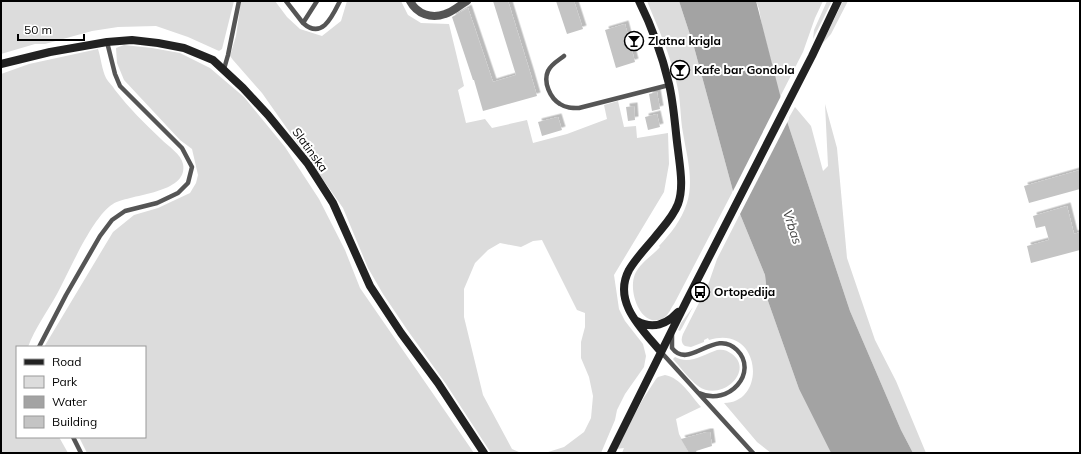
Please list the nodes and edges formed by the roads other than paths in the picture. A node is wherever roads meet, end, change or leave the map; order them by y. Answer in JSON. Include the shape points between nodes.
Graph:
{"nodes":[{"id":1,"x":239,"y":1,"type":"edge"},
{"id":2,"x":286,"y":1,"type":"edge"},
{"id":3,"x":317,"y":1,"type":"edge"},
{"id":4,"x":340,"y":1,"type":"edge"},
{"id":5,"x":410,"y":1,"type":"edge"},
{"id":6,"x":467,"y":1,"type":"edge"},
{"id":7,"x":639,"y":1,"type":"edge"},
{"id":8,"x":838,"y":1,"type":"edge"},
{"id":9,"x":303,"y":23,"type":"junction"},
{"id":10,"x":107,"y":42,"type":"junction"},
{"id":11,"x":564,"y":56,"type":"dead end"},
{"id":12,"x":1,"y":64,"type":"edge"},
{"id":13,"x":224,"y":69,"type":"junction"},
{"id":14,"x":669,"y":85,"type":"junction"},
{"id":15,"x":687,"y":300,"type":"junction"},
{"id":16,"x":633,"y":317,"type":"junction"},
{"id":17,"x":675,"y":322,"type":"junction"},
{"id":18,"x":40,"y":346,"type":"edge"},
{"id":19,"x":661,"y":352,"type":"junction"},
{"id":20,"x":699,"y":393,"type":"junction"},
{"id":21,"x":74,"y":438,"type":"edge"},
{"id":22,"x":81,"y":453,"type":"edge"},
{"id":23,"x":484,"y":453,"type":"edge"},
{"id":24,"x":611,"y":453,"type":"edge"},
{"id":25,"x":753,"y":453,"type":"edge"}],
"edges":[{"from":1,"to":13,"type":"lane"},
{"from":2,"to":9,"type":"lane"},
{"from":3,"to":9,"type":"lane"},
{"from":4,"to":9,"type":"lane","via":[[322,28],[309,29]]},
{"from":5,"to":6,"type":"street","via":[[417,11],[437,16],[446,14]]},
{"from":7,"to":14,"type":"street","via":[[652,30]]},
{"from":8,"to":15,"type":"street"},
{"from":10,"to":12,"type":"street","name":"Slatinska"},
{"from":10,"to":13,"type":"street","name":"Slatinska","via":[[132,40],[184,48],[213,60]]},
{"from":10,"to":18,"type":"lane","via":[[120,86],[182,148],[192,167],[188,183],[178,193],[157,203],[125,211],[112,220],[66,295]]},
{"from":11,"to":14,"type":"lane","via":[[551,66],[546,81],[550,93],[560,104],[568,108],[579,108]]},
{"from":13,"to":23,"type":"street","name":"Slatinska","via":[[268,115],[308,164],[333,203],[370,286]]},
{"from":14,"to":16,"type":"street","via":[[680,171],[678,204],[669,220],[634,263],[626,280],[626,305]]},
{"from":15,"to":16,"type":"street","via":[[672,318],[660,325],[646,325]]},
{"from":15,"to":17,"type":"street"},
{"from":16,"to":19,"type":"street"},
{"from":17,"to":19,"type":"street"},
{"from":17,"to":20,"type":"lane","via":[[671,343],[672,348],[678,353],[690,354],[717,343],[725,343],[737,350],[744,363],[739,384],[732,390],[715,396]]},
{"from":19,"to":20,"type":"lane"},
{"from":19,"to":24,"type":"street"},
{"from":20,"to":25,"type":"lane"},
{"from":21,"to":22,"type":"lane"}]}
